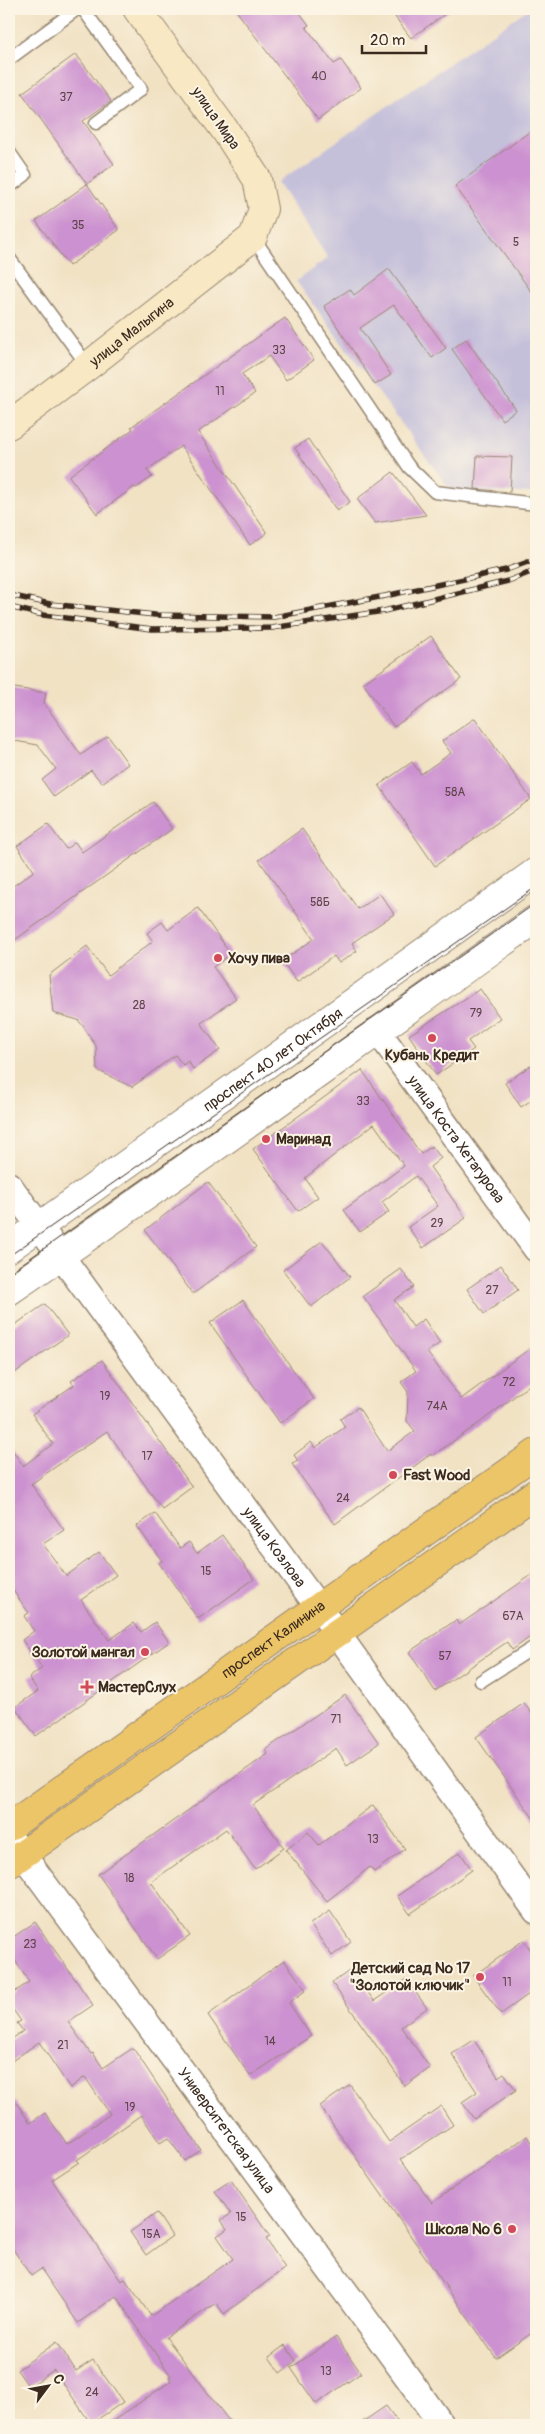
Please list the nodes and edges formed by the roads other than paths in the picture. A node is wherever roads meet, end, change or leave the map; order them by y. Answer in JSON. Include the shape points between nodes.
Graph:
{"nodes":[{"id":1,"x":77,"y":9,"type":"edge"},
{"id":2,"x":83,"y":9,"type":"edge"},
{"id":3,"x":139,"y":10,"type":"edge"},
{"id":4,"x":9,"y":59,"type":"edge"},
{"id":5,"x":96,"y":123,"type":"dead end"},
{"id":6,"x":9,"y":152,"type":"edge"},
{"id":7,"x":9,"y":187,"type":"edge"},
{"id":8,"x":253,"y":237,"type":"junction"},
{"id":9,"x":9,"y":258,"type":"edge"},
{"id":10,"x":88,"y":366,"type":"junction"},
{"id":11,"x":9,"y":425,"type":"edge"},
{"id":12,"x":536,"y":504,"type":"edge"},
{"id":13,"x":536,"y":872,"type":"edge"},
{"id":14,"x":536,"y":919,"type":"edge"},
{"id":15,"x":377,"y":1030,"type":"junction"},
{"id":16,"x":9,"y":1185,"type":"edge"},
{"id":17,"x":39,"y":1228,"type":"junction"},
{"id":18,"x":9,"y":1248,"type":"edge"},
{"id":19,"x":536,"y":1249,"type":"edge"},
{"id":20,"x":61,"y":1255,"type":"junction"},
{"id":21,"x":9,"y":1291,"type":"edge"},
{"id":22,"x":536,"y":1453,"type":"edge"},
{"id":23,"x":536,"y":1493,"type":"edge"},
{"id":24,"x":319,"y":1608,"type":"junction"},
{"id":25,"x":338,"y":1634,"type":"junction"},
{"id":26,"x":536,"y":1646,"type":"edge"},
{"id":27,"x":481,"y":1681,"type":"dead end"},
{"id":28,"x":9,"y":1826,"type":"edge"},
{"id":29,"x":13,"y":1852,"type":"edge"},
{"id":30,"x":536,"y":1911,"type":"edge"},
{"id":31,"x":442,"y":2425,"type":"edge"}],
"edges":[{"from":1,"to":4,"type":"lane"},
{"from":2,"to":5,"type":"lane","via":[[140,89]]},
{"from":3,"to":8,"type":"main road","name":"улица Мира","via":[[257,179],[263,209]]},
{"from":6,"to":7,"type":"lane","via":[[25,175]]},
{"from":8,"to":10,"type":"main road","name":"улица Малыгина"},
{"from":8,"to":12,"type":"lane","via":[[409,466],[435,492]]},
{"from":9,"to":10,"type":"lane"},
{"from":10,"to":11,"type":"main road","name":"улица Малыгина"},
{"from":13,"to":17,"type":"street","name":"проспект 40 лет Октября"},
{"from":14,"to":15,"type":"street"},
{"from":15,"to":19,"type":"street","name":"улица Коста Хетагурова"},
{"from":15,"to":20,"type":"street"},
{"from":16,"to":17,"type":"street","name":"улица Козлова"},
{"from":17,"to":18,"type":"street","name":"проспект 40 лет Октября"},
{"from":17,"to":20,"type":"street","name":"улица Козлова"},
{"from":20,"to":21,"type":"street"},
{"from":20,"to":24,"type":"street","name":"улица Козлова"},
{"from":22,"to":24,"type":"main road","name":"проспект Калинина"},
{"from":23,"to":25,"type":"main road"},
{"from":24,"to":25,"type":"street","name":"улица Козлова"},
{"from":24,"to":28,"type":"main road","name":"проспект Калинина"},
{"from":25,"to":29,"type":"main road"},
{"from":25,"to":30,"type":"street","name":"улица Козлова"},
{"from":26,"to":27,"type":"lane"},
{"from":29,"to":31,"type":"street","name":"Университетская улица"}]}
